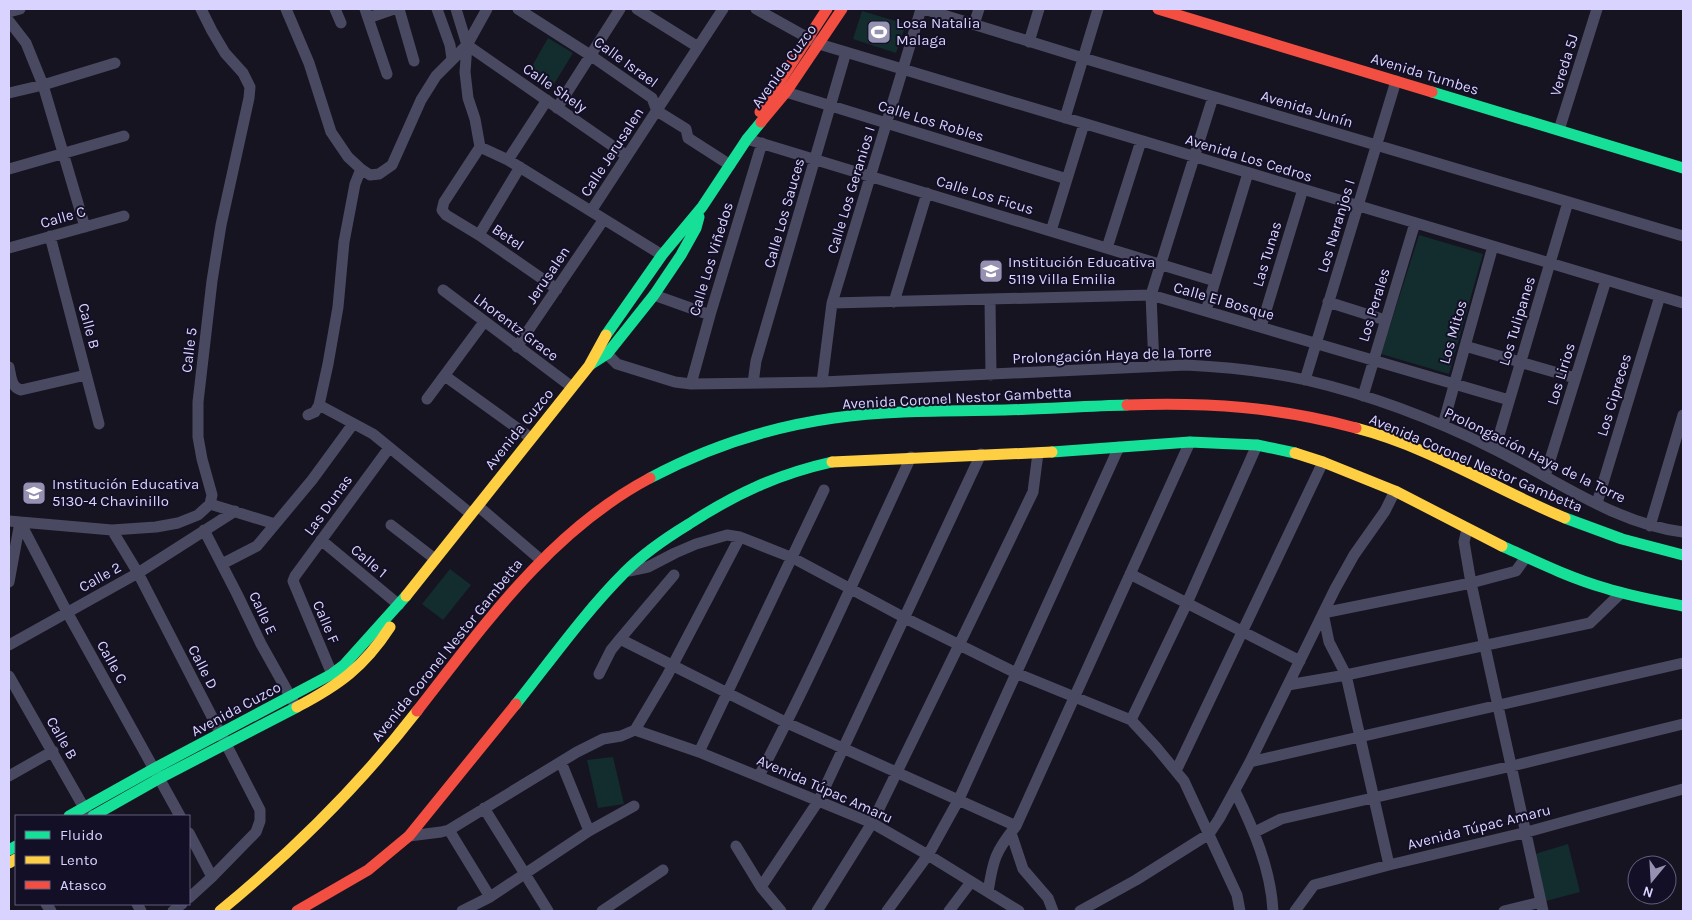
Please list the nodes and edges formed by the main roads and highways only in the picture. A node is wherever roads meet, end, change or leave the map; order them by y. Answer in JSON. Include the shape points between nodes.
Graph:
{"nodes":[{"id":1,"x":827,"y":9,"type":"edge"},
{"id":2,"x":842,"y":9,"type":"edge"},
{"id":3,"x":1162,"y":9,"type":"edge"},
{"id":4,"x":747,"y":139,"type":"junction"},
{"id":5,"x":1683,"y":168,"type":"edge"},
{"id":6,"x":702,"y":207,"type":"junction"},
{"id":7,"x":589,"y":366,"type":"junction"},
{"id":8,"x":1683,"y":554,"type":"edge"},
{"id":9,"x":1656,"y":602,"type":"junction"},
{"id":10,"x":398,"y":605,"type":"junction"},
{"id":11,"x":1683,"y":606,"type":"edge"},
{"id":12,"x":1683,"y":614,"type":"edge"},
{"id":13,"x":224,"y":739,"type":"junction"},
{"id":14,"x":157,"y":773,"type":"junction"},
{"id":15,"x":86,"y":812,"type":"edge"},
{"id":16,"x":73,"y":815,"type":"edge"},
{"id":17,"x":94,"y":815,"type":"edge"},
{"id":18,"x":220,"y":911,"type":"edge"},
{"id":19,"x":297,"y":911,"type":"edge"}],
"edges":[{"from":1,"to":4,"type":"main road","name":"Avenida Cuzco","via":[[763,105]]},
{"from":2,"to":4,"type":"main road","name":"Avenida Cuzco","via":[[786,92]]},
{"from":3,"to":5,"type":"main road","name":"Avenida Tumbes"},
{"from":4,"to":6,"type":"main road","name":"Avenida Cuzco"},
{"from":6,"to":7,"type":"main road","name":"Avenida Cuzco","via":[[662,255],[602,340]]},
{"from":6,"to":7,"type":"main road","name":"Avenida Cuzco","via":[[696,228],[682,255],[654,295],[607,354]]},
{"from":7,"to":10,"type":"main road","name":"Avenida Cuzco"},
{"from":8,"to":18,"type":"main road","name":"Avenida Coronel Nestor Gambetta","via":[[1612,536],[1566,518],[1399,442],[1320,417],[1280,410],[1190,404],[885,414],[785,426],[684,460],[615,499],[573,530],[505,600],[347,794],[315,828]]},
{"from":9,"to":11,"type":"main road"},
{"from":9,"to":12,"type":"main road"},
{"from":9,"to":19,"type":"main road","via":[[1576,578],[1526,557],[1394,491],[1323,462],[1257,445],[1190,442],[1038,453],[837,461],[800,469],[720,504],[657,544],[625,572],[409,836],[368,870]]},
{"from":10,"to":13,"type":"main road","name":"Avenida Cuzco","via":[[352,658],[332,674]]},
{"from":10,"to":13,"type":"main road","name":"Avenida Cuzco","via":[[396,617],[374,650],[335,686],[296,708]]},
{"from":13,"to":14,"type":"main road","name":"Avenida Cuzco"},
{"from":14,"to":15,"type":"main road","name":"Avenida Cuzco"},
{"from":14,"to":17,"type":"main road","name":"Avenida Cuzco"},
{"from":15,"to":16,"type":"main road","name":"Avenida Cuzco"}]}
